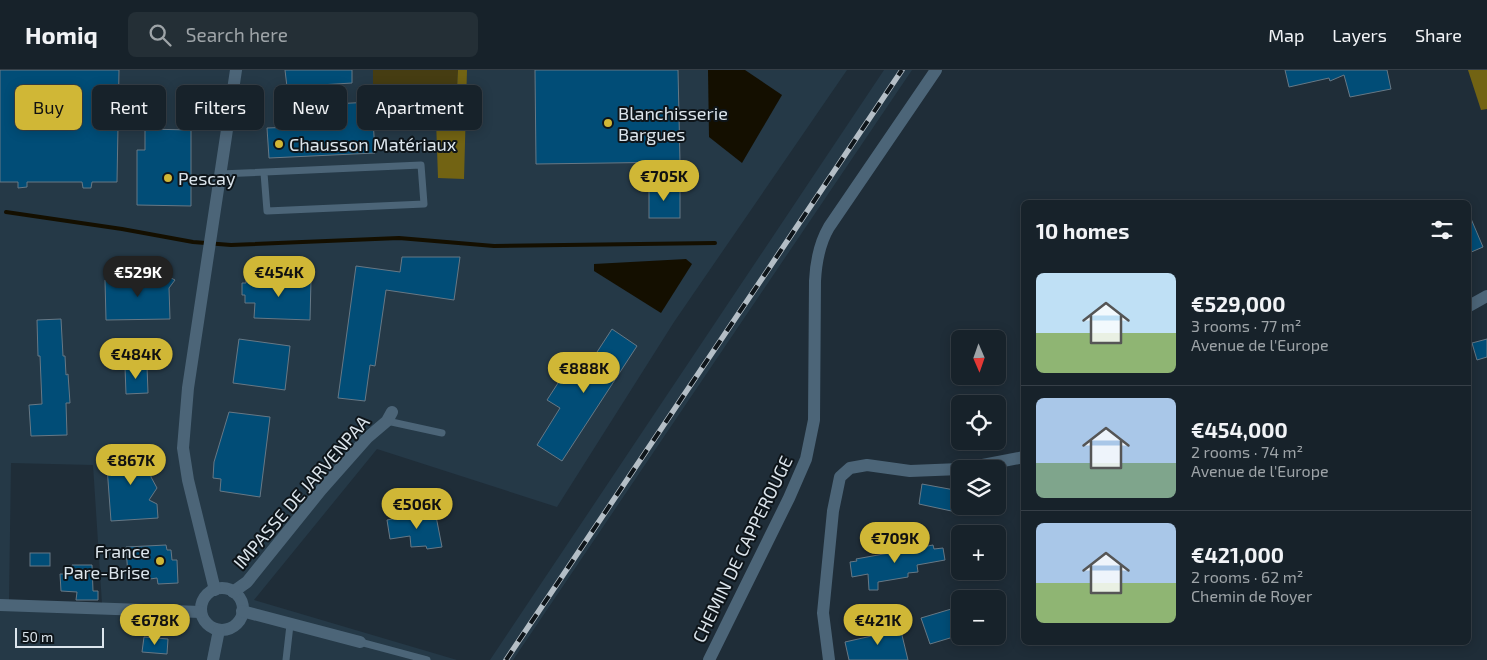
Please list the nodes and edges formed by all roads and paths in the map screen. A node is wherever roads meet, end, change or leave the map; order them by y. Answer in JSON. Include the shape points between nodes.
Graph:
{"nodes":[{"id":1,"x":236,"y":70,"type":"edge"},
{"id":2,"x":936,"y":70,"type":"edge"},
{"id":3,"x":264,"y":173,"type":"junction"},
{"id":4,"x":220,"y":174,"type":"junction"},
{"id":5,"x":1487,"y":296,"type":"edge"},
{"id":6,"x":1471,"y":305,"type":"edge"},
{"id":7,"x":390,"y":417,"type":"joint"},
{"id":8,"x":442,"y":433,"type":"dead end"},
{"id":9,"x":1021,"y":458,"type":"edge"},
{"id":10,"x":1006,"y":460,"type":"edge"},
{"id":11,"x":951,"y":469,"type":"edge"},
{"id":12,"x":215,"y":590,"type":"junction"},
{"id":13,"x":234,"y":592,"type":"junction"},
{"id":14,"x":0,"y":605,"type":"edge"},
{"id":15,"x":242,"y":611,"type":"junction"},
{"id":16,"x":201,"y":612,"type":"junction"},
{"id":17,"x":290,"y":625,"type":"junction"},
{"id":18,"x":219,"y":630,"type":"junction"},
{"id":19,"x":360,"y":642,"type":"joint"},
{"id":20,"x":213,"y":660,"type":"edge"},
{"id":21,"x":286,"y":660,"type":"edge"},
{"id":22,"x":427,"y":660,"type":"edge"},
{"id":23,"x":709,"y":660,"type":"edge"},
{"id":24,"x":829,"y":660,"type":"edge"}],
"edges":[{"from":1,"to":4,"type":"street"},
{"from":2,"to":23,"type":"street","name":"CHEMIN DE CAPPEROUGE","via":[[821,242],[816,268],[814,420],[806,460]]},
{"from":3,"to":3,"type":"lane","via":[[422,165],[424,204],[267,211]]},
{"from":3,"to":4,"type":"lane"},
{"from":4,"to":12,"type":"street","via":[[187,396],[183,448]]},
{"from":5,"to":6,"type":"street"},
{"from":7,"to":8,"type":"lane"},
{"from":7,"to":13,"type":"street","name":"IMPASSE DE JARVENPAA","via":[[367,438],[247,582]]},
{"from":9,"to":10,"type":"street"},
{"from":11,"to":24,"type":"street","via":[[910,471],[867,465],[850,468],[840,476],[833,512],[823,613]]},
{"from":12,"to":13,"type":"street"},
{"from":12,"to":16,"type":"street","via":[[204,598]]},
{"from":13,"to":15,"type":"street"},
{"from":14,"to":16,"type":"street"},
{"from":15,"to":17,"type":"street"},
{"from":15,"to":18,"type":"street","via":[[237,623],[226,630]]},
{"from":16,"to":18,"type":"street","via":[[205,622]]},
{"from":17,"to":19,"type":"street"},
{"from":17,"to":21,"type":"lane"},
{"from":18,"to":20,"type":"street"},
{"from":19,"to":22,"type":"lane"}]}
